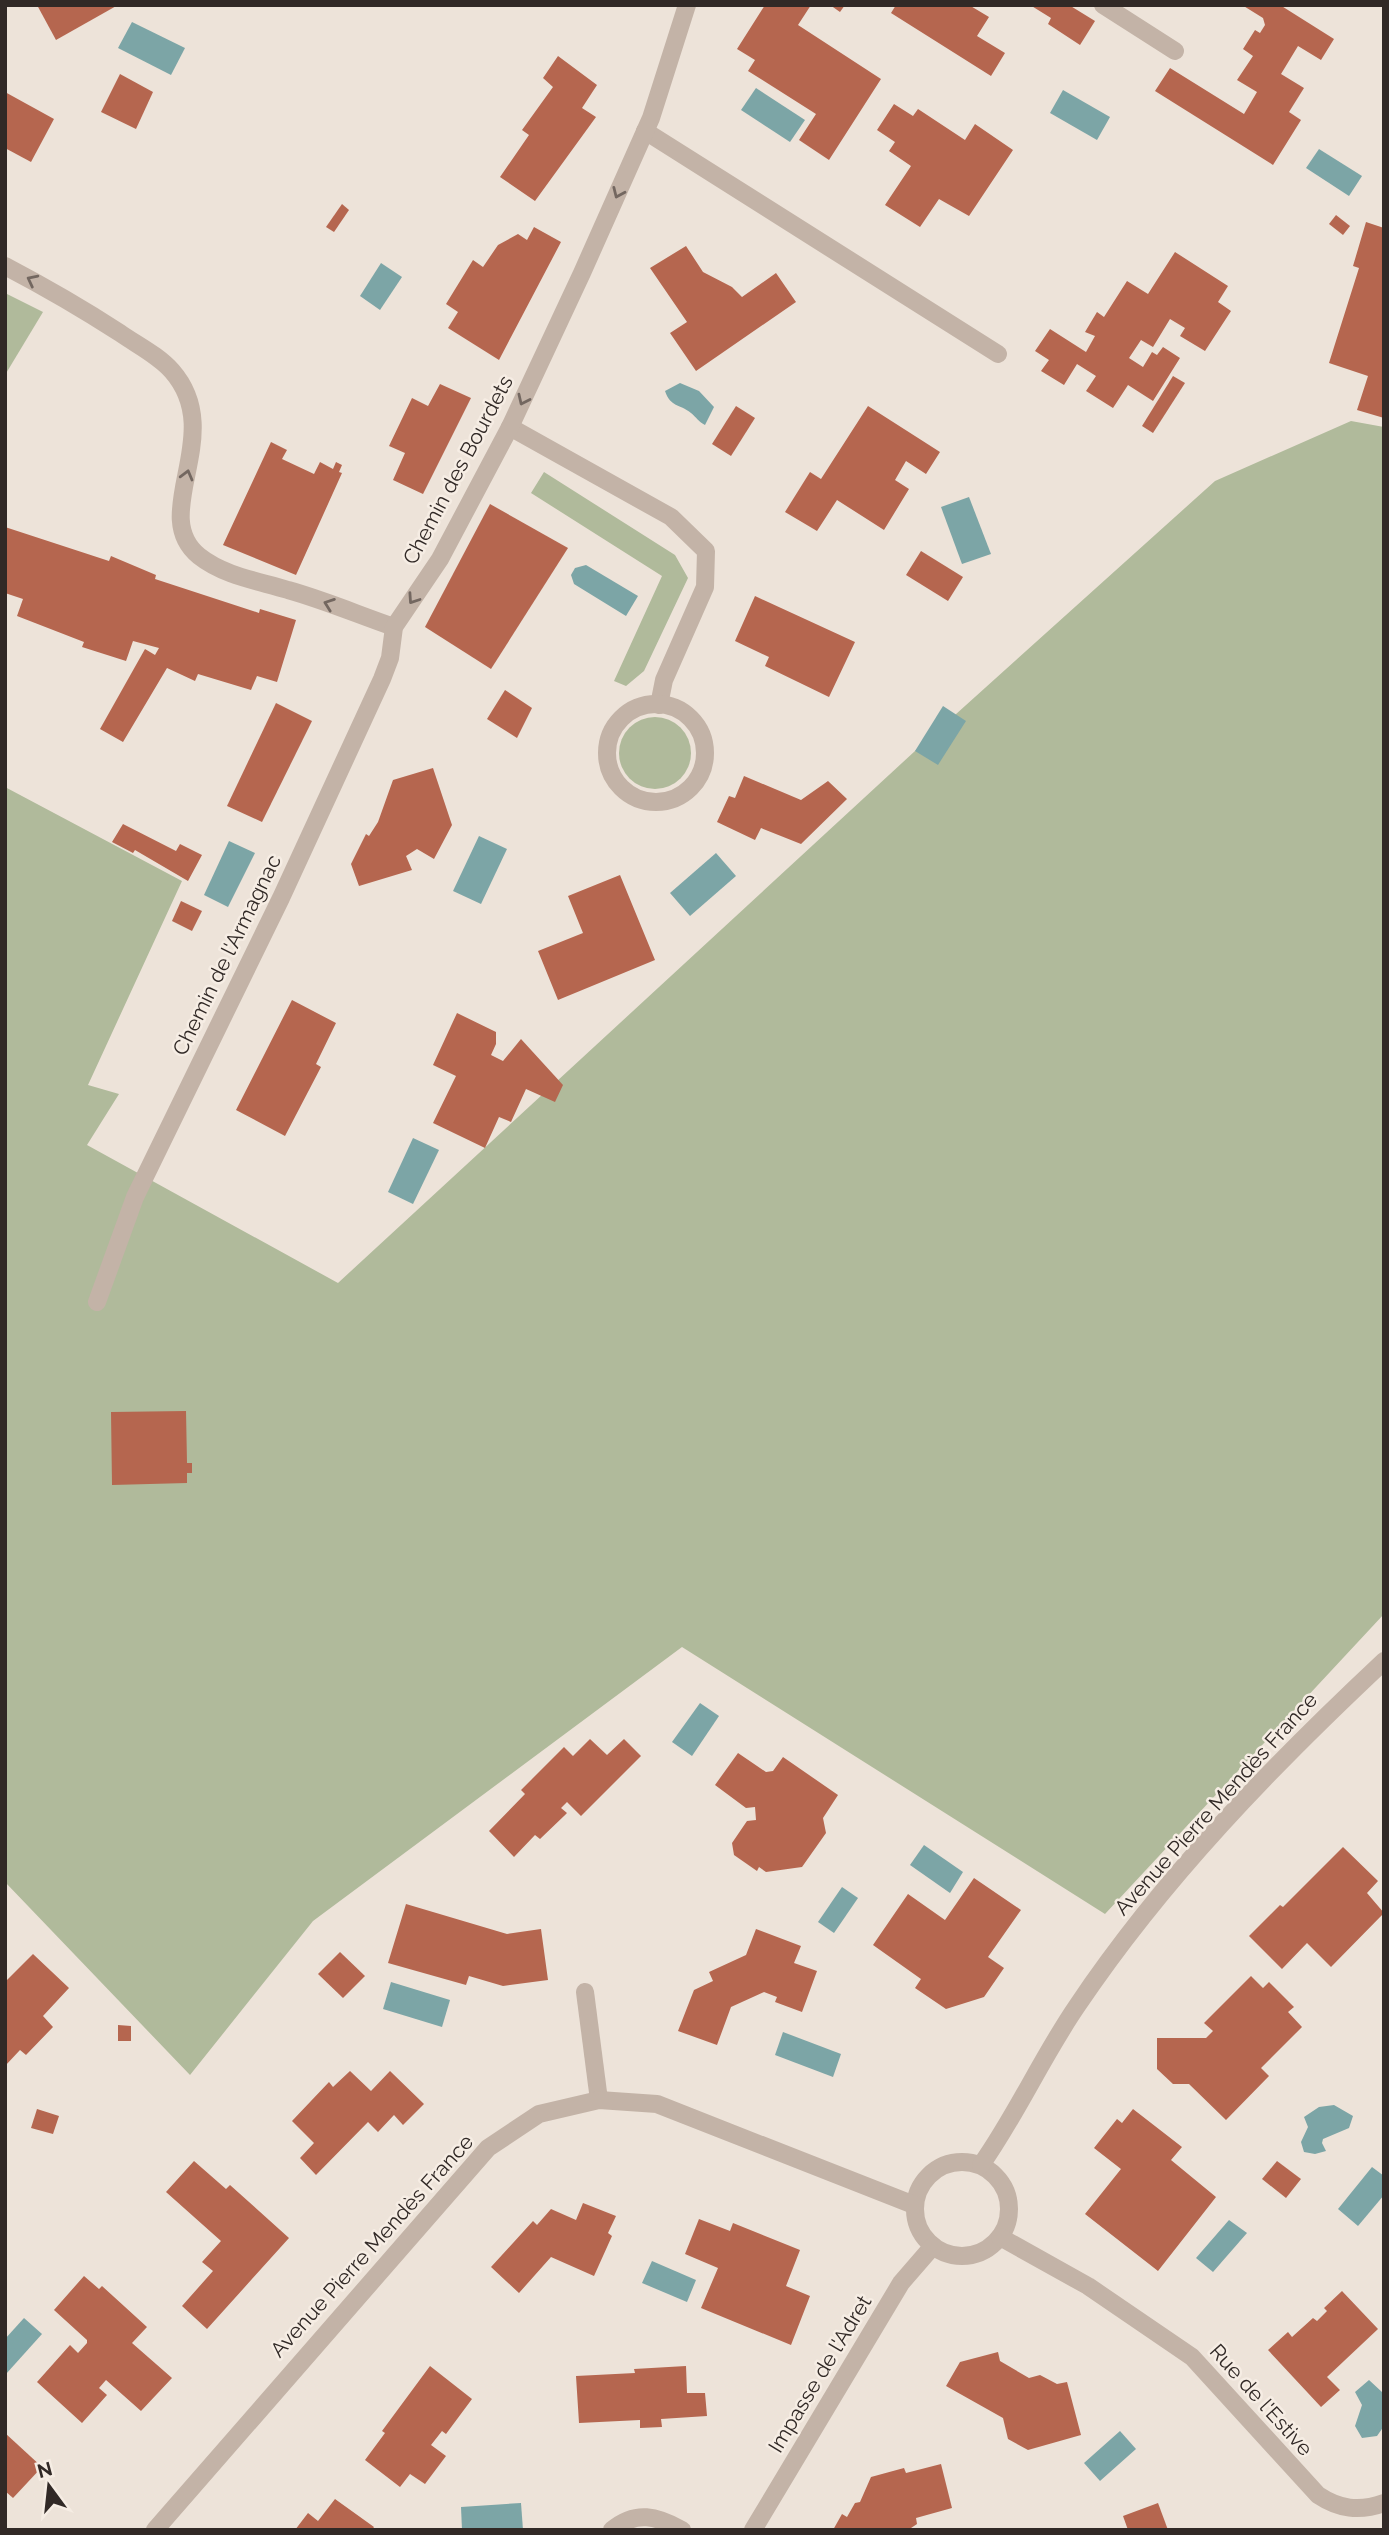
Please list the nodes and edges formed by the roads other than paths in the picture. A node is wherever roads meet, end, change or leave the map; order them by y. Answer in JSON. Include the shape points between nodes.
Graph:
{"nodes":[{"id":1,"x":687,"y":5,"type":"edge"},
{"id":2,"x":1103,"y":5,"type":"edge"},
{"id":3,"x":1175,"y":51,"type":"dead end"},
{"id":4,"x":645,"y":131,"type":"junction"},
{"id":5,"x":5,"y":266,"type":"edge"},
{"id":6,"x":998,"y":354,"type":"dead end"},
{"id":7,"x":510,"y":427,"type":"junction"},
{"id":8,"x":394,"y":627,"type":"junction"},
{"id":9,"x":659,"y":705,"type":"junction"},
{"id":10,"x":97,"y":1302,"type":"dead end"},
{"id":11,"x":1384,"y":1661,"type":"edge"},
{"id":12,"x":585,"y":1992,"type":"dead end"},
{"id":13,"x":599,"y":2100,"type":"junction"},
{"id":14,"x":981,"y":2165,"type":"junction"},
{"id":15,"x":915,"y":2205,"type":"junction"},
{"id":16,"x":1000,"y":2237,"type":"junction"},
{"id":17,"x":933,"y":2246,"type":"junction"},
{"id":18,"x":1384,"y":2503,"type":"edge"},
{"id":19,"x":155,"y":2530,"type":"edge"},
{"id":20,"x":612,"y":2530,"type":"edge"},
{"id":21,"x":682,"y":2530,"type":"edge"},
{"id":22,"x":753,"y":2530,"type":"edge"}],
"edges":[{"from":1,"to":4,"type":"street","name":"Chemin des Bourdets"},
{"from":2,"to":3,"type":"street"},
{"from":4,"to":6,"type":"street"},
{"from":4,"to":7,"type":"street","name":"Chemin des Bourdets","one_way":true},
{"from":8,"to":5,"type":"street","one_way":true,"via":[[228,572],[198,555],[186,540],[179,503],[193,453],[194,425],[188,400],[172,371],[59,294]]},
{"from":7,"to":8,"type":"street","name":"Chemin des Bourdets","one_way":true,"via":[[440,559]]},
{"from":7,"to":9,"type":"street","via":[[671,517],[706,551],[705,587],[664,680]]},
{"from":8,"to":10,"type":"street","name":"Chemin de l'Armagnac","via":[[382,679],[135,1197]]},
{"from":9,"to":9,"type":"street","via":[[636,709],[622,719],[607,749],[612,774],[628,793],[661,802],[691,788],[705,757],[696,725],[685,713]]},
{"from":11,"to":14,"type":"street","name":"Avenue Pierre Mendès France","via":[[1300,1740],[1148,1908],[1076,2007]]},
{"from":12,"to":13,"type":"street"},
{"from":13,"to":15,"type":"street","name":"Avenue Pierre Mendès France","via":[[657,2104]]},
{"from":13,"to":19,"type":"street","name":"Avenue Pierre Mendès France","via":[[539,2114],[488,2148]]},
{"from":14,"to":15,"type":"street","via":[[952,2162],[938,2168],[918,2190]]},
{"from":14,"to":16,"type":"street","via":[[994,2173],[1008,2197],[1010,2211]]},
{"from":15,"to":17,"type":"street","via":[[922,2235]]},
{"from":16,"to":17,"type":"street","via":[[989,2248],[961,2256]]},
{"from":16,"to":18,"type":"street","name":"Rue de l'Estive","via":[[1088,2286],[1176,2345],[1208,2372],[1318,2495],[1351,2509]]},
{"from":17,"to":22,"type":"street","name":"Impasse de l'Adret","via":[[901,2283]]},
{"from":20,"to":21,"type":"street","via":[[637,2516],[652,2516]]}]}
